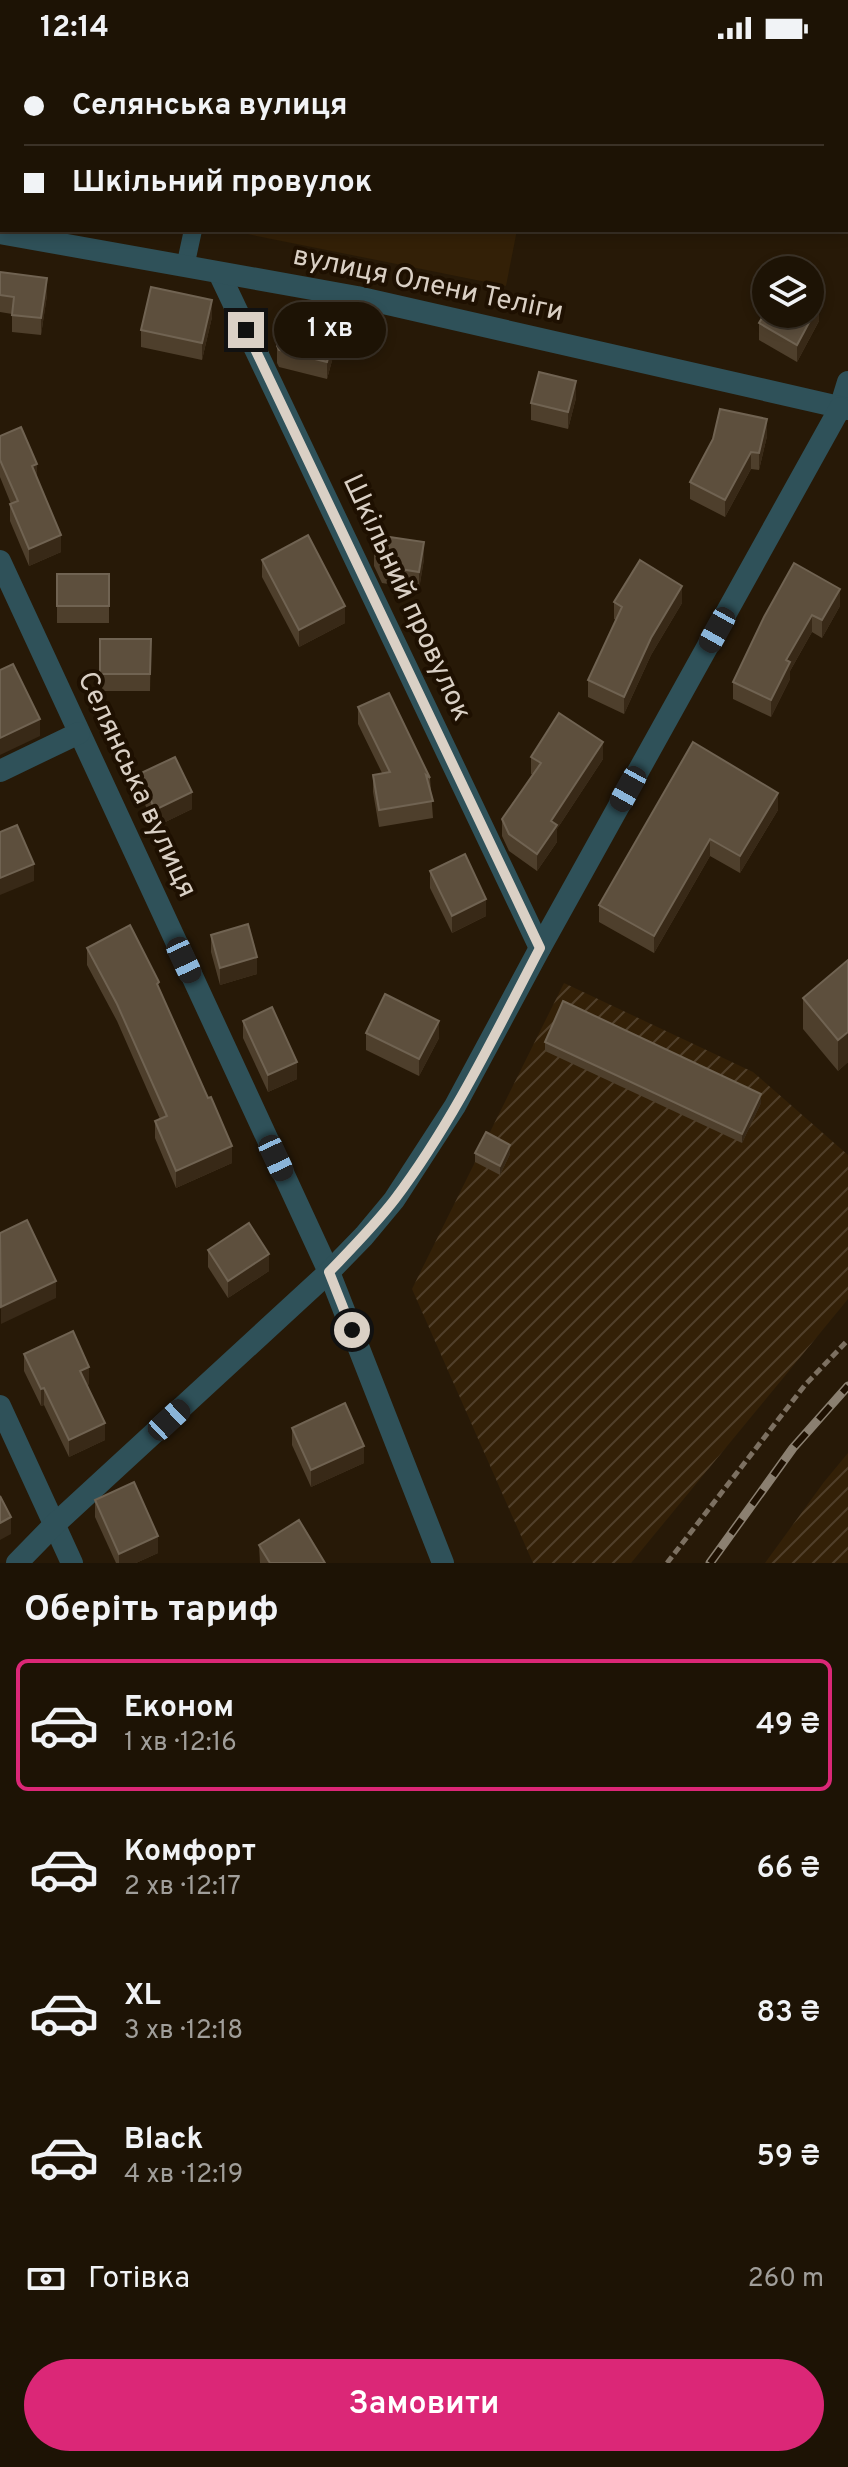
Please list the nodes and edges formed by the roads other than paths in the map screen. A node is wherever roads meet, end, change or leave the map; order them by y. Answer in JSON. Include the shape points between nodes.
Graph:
{"nodes":[{"id":1,"x":193,"y":232,"type":"edge"},
{"id":2,"x":0,"y":233,"type":"edge"},
{"id":3,"x":185,"y":267,"type":"junction"},
{"id":4,"x":219,"y":273,"type":"junction"},
{"id":5,"x":848,"y":382,"type":"edge"},
{"id":6,"x":844,"y":409,"type":"edge"},
{"id":7,"x":0,"y":561,"type":"edge"},
{"id":8,"x":79,"y":733,"type":"junction"},
{"id":9,"x":0,"y":771,"type":"edge"},
{"id":10,"x":540,"y":948,"type":"junction"},
{"id":11,"x":329,"y":1272,"type":"junction"},
{"id":12,"x":0,"y":1406,"type":"edge"},
{"id":13,"x":54,"y":1525,"type":"junction"},
{"id":14,"x":17,"y":1563,"type":"edge"},
{"id":15,"x":72,"y":1563,"type":"edge"},
{"id":16,"x":443,"y":1563,"type":"edge"}],
"edges":[{"from":1,"to":3,"type":"lane"},
{"from":2,"to":3,"type":"street","name":"вулиця Олени Теліги"},
{"from":3,"to":4,"type":"street","name":"вулиця Олени Теліги"},
{"from":4,"to":6,"type":"street","name":"вулиця Олени Теліги","via":[[357,297]]},
{"from":4,"to":10,"type":"street","name":"Шкільний провулок"},
{"from":5,"to":6,"type":"street"},
{"from":6,"to":10,"type":"street"},
{"from":7,"to":8,"type":"street","name":"Селянська вулиця"},
{"from":8,"to":9,"type":"street"},
{"from":8,"to":11,"type":"street","name":"Селянська вулиця"},
{"from":10,"to":11,"type":"street","via":[[422,1161]]},
{"from":11,"to":13,"type":"street"},
{"from":11,"to":16,"type":"street","name":"Селянська вулиця"},
{"from":12,"to":13,"type":"street"},
{"from":13,"to":14,"type":"street"},
{"from":13,"to":15,"type":"street"}]}
